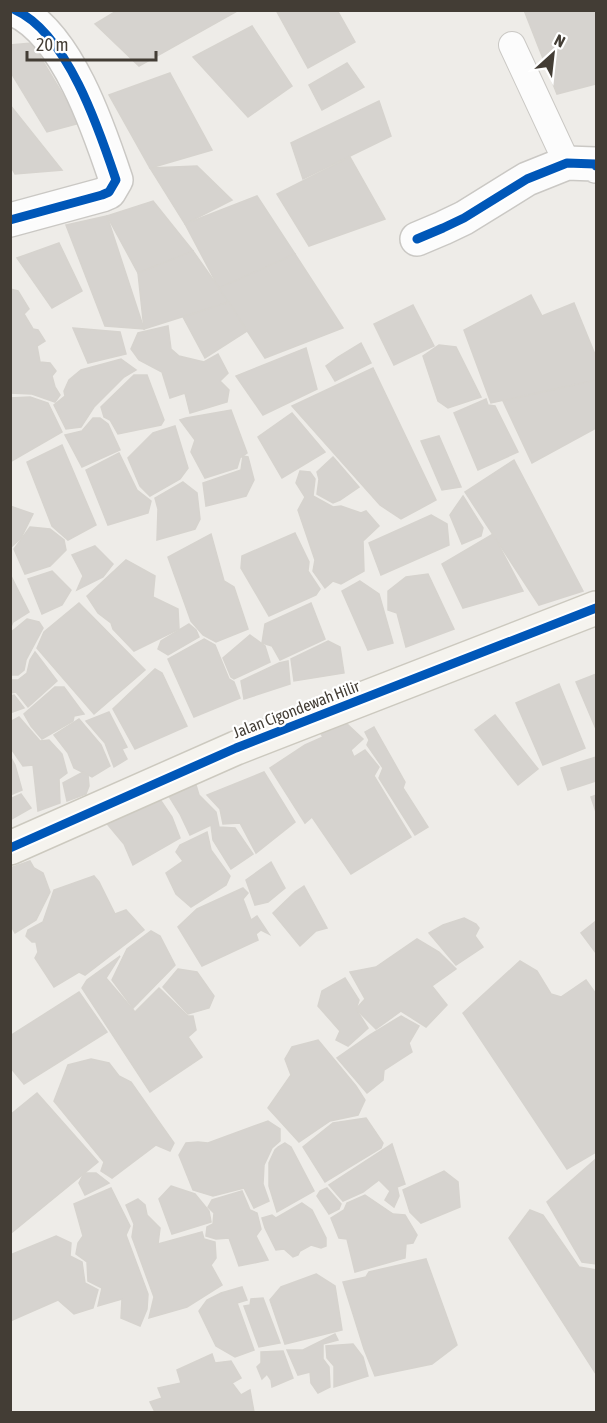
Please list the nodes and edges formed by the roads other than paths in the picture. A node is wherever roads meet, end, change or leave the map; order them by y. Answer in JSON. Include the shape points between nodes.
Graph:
{"nodes":[{"id":1,"x":15,"y":10,"type":"edge"},
{"id":2,"x":513,"y":45,"type":"dead end"},
{"id":3,"x":582,"y":165,"type":"edge"},
{"id":4,"x":10,"y":220,"type":"edge"},
{"id":5,"x":417,"y":239,"type":"dead end"},
{"id":6,"x":597,"y":608,"type":"edge"},
{"id":7,"x":10,"y":848,"type":"edge"}],
"edges":[{"from":1,"to":4,"type":"street","via":[[40,27],[71,71],[116,180],[110,192]]},
{"from":2,"to":3,"type":"lane"},
{"from":3,"to":5,"type":"street","via":[[527,179],[464,218]]},
{"from":6,"to":7,"type":"street","name":"Jalan Cigondewah Hilir","via":[[236,748]]}]}
